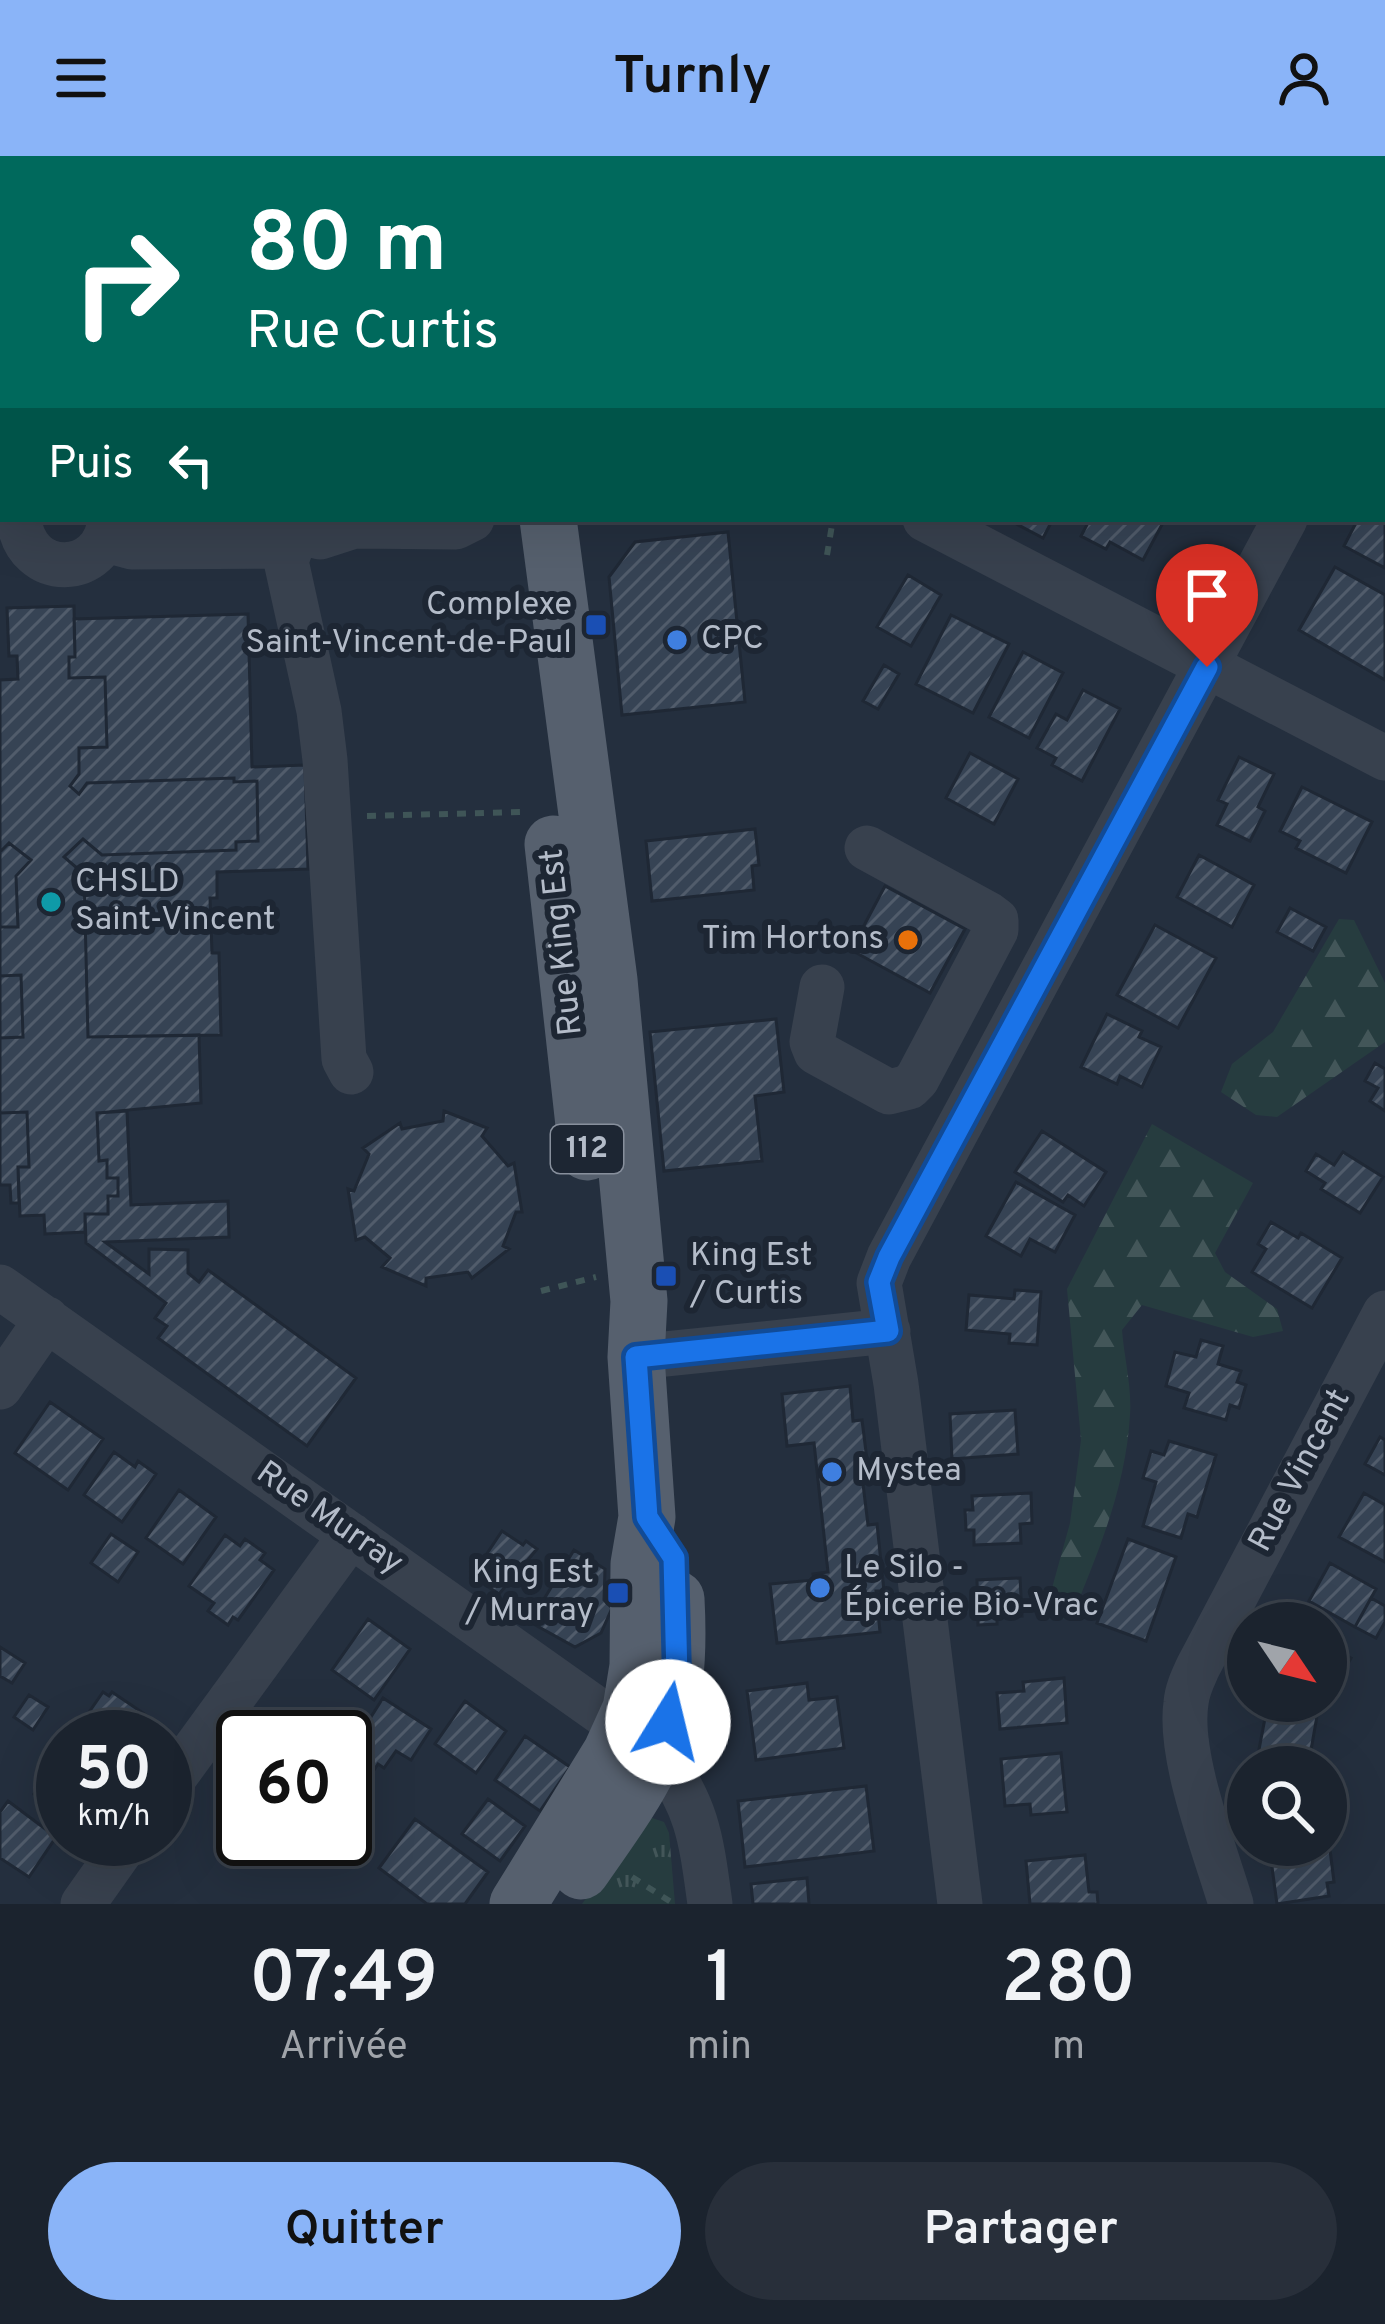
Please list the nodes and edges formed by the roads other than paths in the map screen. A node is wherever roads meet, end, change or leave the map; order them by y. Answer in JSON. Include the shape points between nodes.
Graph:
{"nodes":[{"id":1,"x":20,"y":522,"type":"edge"},
{"id":2,"x":466,"y":522,"type":"edge"},
{"id":3,"x":517,"y":522,"type":"edge"},
{"id":4,"x":548,"y":522,"type":"edge"},
{"id":5,"x":931,"y":522,"type":"edge"},
{"id":6,"x":1283,"y":522,"type":"edge"},
{"id":7,"x":108,"y":530,"type":"edge"},
{"id":8,"x":297,"y":532,"type":"edge"},
{"id":9,"x":1207,"y":667,"type":"junction"},
{"id":10,"x":1385,"y":758,"type":"edge"},
{"id":11,"x":867,"y":848,"type":"dead end"},
{"id":12,"x":822,"y":987,"type":"dead end"},
{"id":13,"x":351,"y":1072,"type":"dead end"},
{"id":14,"x":0,"y":1287,"type":"edge"},
{"id":15,"x":1385,"y":1313,"type":"edge"},
{"id":16,"x":47,"y":1319,"type":"junction"},
{"id":17,"x":888,"y":1331,"type":"junction"},
{"id":18,"x":636,"y":1357,"type":"junction"},
{"id":19,"x":0,"y":1387,"type":"edge"},
{"id":20,"x":351,"y":1535,"type":"junction"},
{"id":21,"x":640,"y":1740,"type":"junction"},
{"id":22,"x":192,"y":1753,"type":"edge"},
{"id":23,"x":110,"y":1866,"type":"edge"},
{"id":24,"x":83,"y":1904,"type":"edge"},
{"id":25,"x":518,"y":1904,"type":"edge"},
{"id":26,"x":558,"y":1904,"type":"edge"},
{"id":27,"x":710,"y":1904,"type":"edge"},
{"id":28,"x":960,"y":1904,"type":"edge"},
{"id":29,"x":1231,"y":1904,"type":"edge"}],
"edges":[{"from":1,"to":7,"type":"street","via":[[28,546],[52,564],[83,561]]},
{"from":2,"to":8,"type":"street","via":[[355,526],[320,537]]},
{"from":3,"to":18,"type":"main road","name":"Rue King Est","number":"112","via":[[607,1308]]},
{"from":4,"to":18,"type":"main road","name":"Rue King Est","number":"112","via":[[609,980],[639,1301]]},
{"from":5,"to":9,"type":"street"},
{"from":6,"to":9,"type":"street"},
{"from":7,"to":8,"type":"street","via":[[132,547]]},
{"from":8,"to":13,"type":"street","via":[[286,561],[319,711]]},
{"from":9,"to":10,"type":"street"},
{"from":9,"to":17,"type":"street","via":[[889,1257],[879,1282]]},
{"from":11,"to":12,"type":"street","via":[[988,914],[996,930],[916,1079],[898,1092],[816,1052]]},
{"from":14,"to":16,"type":"street","name":"Rue Murray"},
{"from":15,"to":29,"type":"street","name":"Rue Vincent","via":[[1186,1698],[1190,1760]]},
{"from":16,"to":19,"type":"street"},
{"from":16,"to":20,"type":"street","name":"Rue Murray"},
{"from":17,"to":18,"type":"street"},
{"from":17,"to":28,"type":"street"},
{"from":18,"to":21,"type":"main road","name":"Rue King Est","number":"112","via":[[647,1517],[631,1709]]},
{"from":20,"to":21,"type":"street","name":"Rue Murray"},
{"from":20,"to":22,"type":"street"},
{"from":21,"to":25,"type":"main road","name":"Rue King Est","number":"112"},
{"from":21,"to":26,"type":"main road","name":"Rue King Est","via":[[628,1804]]},
{"from":21,"to":27,"type":"street","via":[[680,1781]]},
{"from":23,"to":24,"type":"street"}]}
